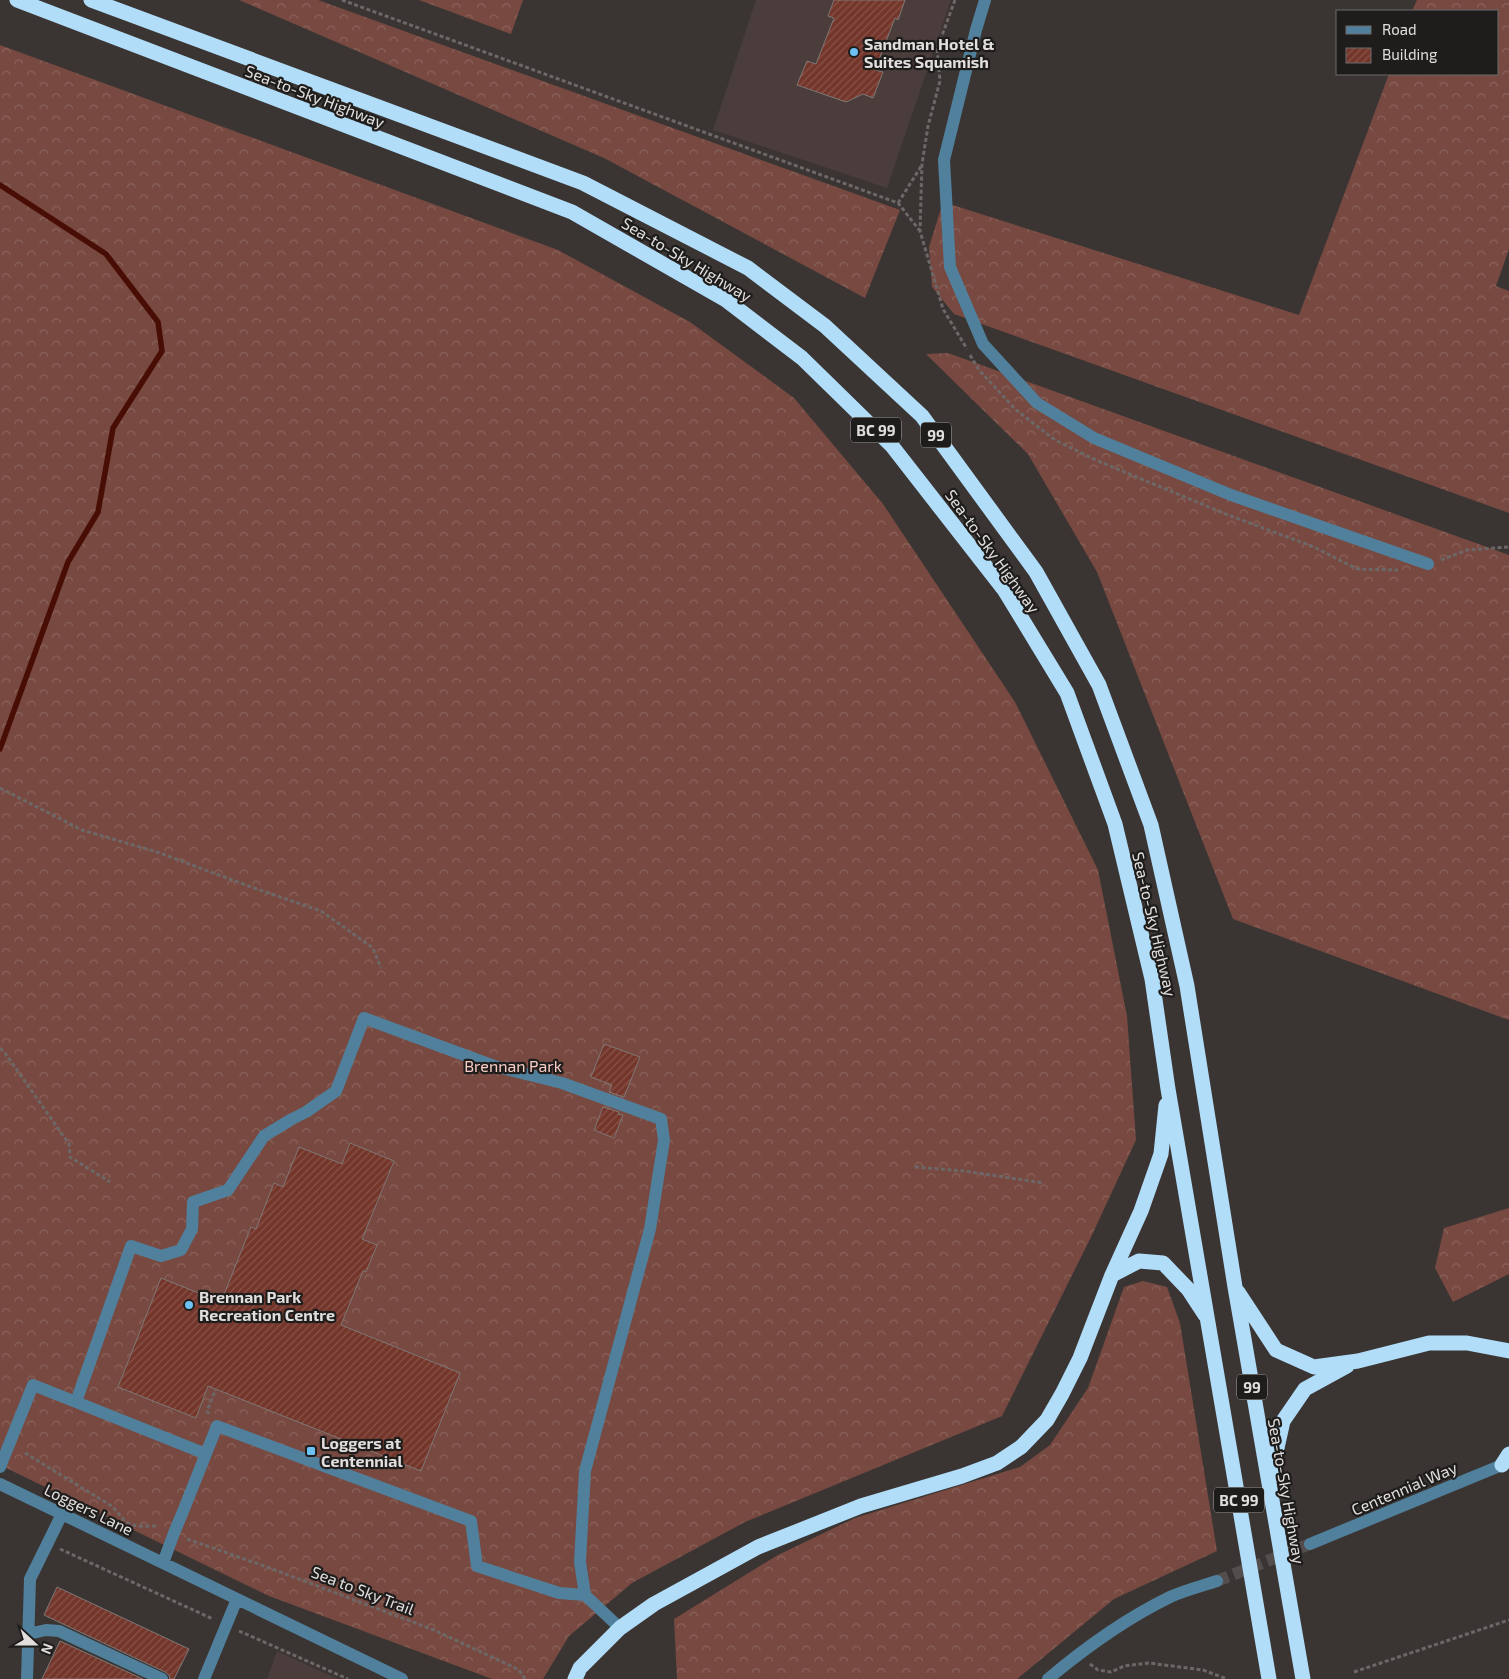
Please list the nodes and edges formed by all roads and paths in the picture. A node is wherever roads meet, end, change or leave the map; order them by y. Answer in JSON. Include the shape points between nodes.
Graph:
{"nodes":[{"id":1,"x":17,"y":0,"type":"edge"},
{"id":2,"x":91,"y":0,"type":"edge"},
{"id":3,"x":108,"y":0,"type":"edge"},
{"id":4,"x":342,"y":0,"type":"edge"},
{"id":5,"x":955,"y":0,"type":"edge"},
{"id":6,"x":985,"y":0,"type":"edge"},
{"id":7,"x":132,"y":15,"type":"junction"},
{"id":8,"x":922,"y":164,"type":"junction"},
{"id":9,"x":898,"y":203,"type":"junction"},
{"id":10,"x":920,"y":231,"type":"junction"},
{"id":11,"x":1509,"y":547,"type":"edge"},
{"id":12,"x":1428,"y":564,"type":"joint"},
{"id":13,"x":1402,"y":570,"type":"dead end"},
{"id":14,"x":0,"y":788,"type":"edge"},
{"id":15,"x":381,"y":968,"type":"dead end"},
{"id":16,"x":0,"y":1048,"type":"edge"},
{"id":17,"x":1168,"y":1089,"type":"junction"},
{"id":18,"x":915,"y":1167,"type":"dead end"},
{"id":19,"x":110,"y":1182,"type":"dead end"},
{"id":20,"x":1044,"y":1183,"type":"dead end"},
{"id":21,"x":1112,"y":1275,"type":"junction"},
{"id":22,"x":1235,"y":1287,"type":"junction"},
{"id":23,"x":1208,"y":1321,"type":"junction"},
{"id":24,"x":1509,"y":1351,"type":"edge"},
{"id":25,"x":1358,"y":1361,"type":"junction"},
{"id":26,"x":216,"y":1389,"type":"dead end"},
{"id":27,"x":76,"y":1402,"type":"junction"},
{"id":28,"x":217,"y":1426,"type":"junction"},
{"id":29,"x":25,"y":1454,"type":"dead end"},
{"id":30,"x":206,"y":1454,"type":"junction"},
{"id":31,"x":1506,"y":1459,"type":"edge"},
{"id":32,"x":0,"y":1467,"type":"edge"},
{"id":33,"x":0,"y":1484,"type":"edge"},
{"id":34,"x":1268,"y":1486,"type":"junction"},
{"id":35,"x":62,"y":1514,"type":"junction"},
{"id":36,"x":156,"y":1526,"type":"dead end"},
{"id":37,"x":184,"y":1538,"type":"dead end"},
{"id":38,"x":47,"y":1543,"type":"junction"},
{"id":39,"x":1310,"y":1544,"type":"tunnel mouth"},
{"id":40,"x":163,"y":1563,"type":"junction"},
{"id":41,"x":1217,"y":1580,"type":"tunnel mouth"},
{"id":42,"x":585,"y":1595,"type":"junction"},
{"id":43,"x":237,"y":1599,"type":"junction"},
{"id":44,"x":1509,"y":1620,"type":"edge"},
{"id":45,"x":226,"y":1625,"type":"junction"},
{"id":46,"x":620,"y":1628,"type":"junction"},
{"id":47,"x":28,"y":1634,"type":"junction"},
{"id":48,"x":1087,"y":1663,"type":"dead end"},
{"id":49,"x":1354,"y":1672,"type":"dead end"},
{"id":50,"x":27,"y":1679,"type":"edge"},
{"id":51,"x":162,"y":1679,"type":"edge"},
{"id":52,"x":204,"y":1679,"type":"edge"},
{"id":53,"x":348,"y":1679,"type":"edge"},
{"id":54,"x":402,"y":1679,"type":"edge"},
{"id":55,"x":525,"y":1679,"type":"edge"},
{"id":56,"x":575,"y":1679,"type":"edge"},
{"id":57,"x":1048,"y":1679,"type":"edge"},
{"id":58,"x":1227,"y":1679,"type":"edge"},
{"id":59,"x":1269,"y":1679,"type":"edge"},
{"id":60,"x":1303,"y":1679,"type":"edge"}],
"edges":[{"from":1,"to":17,"type":"highway","name":"Sea-to-Sky Highway","number":"BC 99","via":[[572,212],[726,300],[802,358],[892,446],[1005,591],[1067,694],[1115,824],[1152,979]]},
{"from":2,"to":7,"type":"highway","number":"99"},
{"from":3,"to":7,"type":"highway"},
{"from":4,"to":9,"type":"path"},
{"from":5,"to":8,"type":"path","via":[[937,50],[940,81]]},
{"from":6,"to":12,"type":"street","via":[[944,160],[950,267],[983,344],[1037,403],[1094,438],[1231,494]]},
{"from":7,"to":22,"type":"highway","name":"Sea-to-Sky Highway","number":"99","via":[[583,183],[748,268],[825,326],[922,416],[1041,581],[1099,686],[1151,825],[1186,986]]},
{"from":8,"to":9,"type":"path"},
{"from":8,"to":10,"type":"path"},
{"from":9,"to":10,"type":"path"},
{"from":10,"to":13,"type":"path","via":[[943,309],[980,370],[1015,409],[1055,440],[1205,506],[1314,547],[1357,569]]},
{"from":11,"to":12,"type":"path","via":[[1467,550]]},
{"from":14,"to":15,"type":"path","via":[[82,830],[157,852],[321,911],[373,948]]},
{"from":16,"to":19,"type":"path","via":[[69,1144],[70,1157]]},
{"from":17,"to":21,"type":"highway","via":[[1160,1154],[1141,1212]]},
{"from":17,"to":23,"type":"highway","name":"Sea-to-Sky Highway","number":"BC 99"},
{"from":18,"to":20,"type":"path"},
{"from":21,"to":23,"type":"highway","via":[[1139,1261],[1163,1263],[1188,1289]]},
{"from":21,"to":46,"type":"highway","via":[[1080,1358],[1062,1394],[1047,1420],[1021,1447],[996,1463],[962,1476],[861,1506],[758,1547],[654,1604]]},
{"from":22,"to":25,"type":"highway","via":[[1276,1350],[1314,1367]]},
{"from":22,"to":34,"type":"highway","name":"Sea-to-Sky Highway","number":"99"},
{"from":23,"to":59,"type":"highway","name":"Sea-to-Sky Highway","number":"BC 99"},
{"from":24,"to":25,"type":"highway","via":[[1467,1343],[1429,1343]]},
{"from":25,"to":34,"type":"highway","via":[[1304,1389],[1283,1421]]},
{"from":26,"to":28,"type":"path","via":[[207,1410]]},
{"from":27,"to":30,"type":"street"},
{"from":27,"to":32,"type":"street","via":[[33,1385]]},
{"from":27,"to":42,"type":"street","via":[[131,1246],[161,1256],[181,1250],[192,1229],[193,1202],[228,1190],[264,1136],[336,1091],[364,1018],[494,1066],[562,1083],[661,1119],[664,1140],[650,1229],[585,1471],[580,1562]]},
{"from":28,"to":30,"type":"street"},
{"from":28,"to":42,"type":"street","via":[[471,1521],[477,1566],[559,1593]]},
{"from":29,"to":36,"type":"path","via":[[110,1505],[125,1521],[134,1525]]},
{"from":30,"to":40,"type":"street"},
{"from":31,"to":39,"type":"street","name":"Centennial Way"},
{"from":33,"to":35,"type":"street","name":"Loggers Lane"},
{"from":34,"to":60,"type":"highway","name":"Sea-to-Sky Highway","number":"99"},
{"from":35,"to":38,"type":"street"},
{"from":35,"to":40,"type":"street","name":"Loggers Lane"},
{"from":37,"to":55,"type":"path","name":"Sea to Sky Trail","via":[[434,1630],[519,1670]]},
{"from":38,"to":45,"type":"path"},
{"from":38,"to":47,"type":"street","via":[[30,1579]]},
{"from":40,"to":43,"type":"street","name":"Loggers Lane"},
{"from":41,"to":57,"type":"street","via":[[1172,1596],[1117,1626]]},
{"from":42,"to":46,"type":"street"},
{"from":43,"to":45,"type":"street"},
{"from":43,"to":54,"type":"street","name":"Loggers Lane"},
{"from":44,"to":49,"type":"path"},
{"from":45,"to":52,"type":"street"},
{"from":45,"to":53,"type":"path"},
{"from":46,"to":56,"type":"highway","via":[[580,1668]]},
{"from":47,"to":50,"type":"street"},
{"from":47,"to":51,"type":"street","via":[[59,1631]]},
{"from":48,"to":58,"type":"path","via":[[1098,1670],[1111,1672],[1124,1666],[1150,1663],[1203,1670]]}]}
